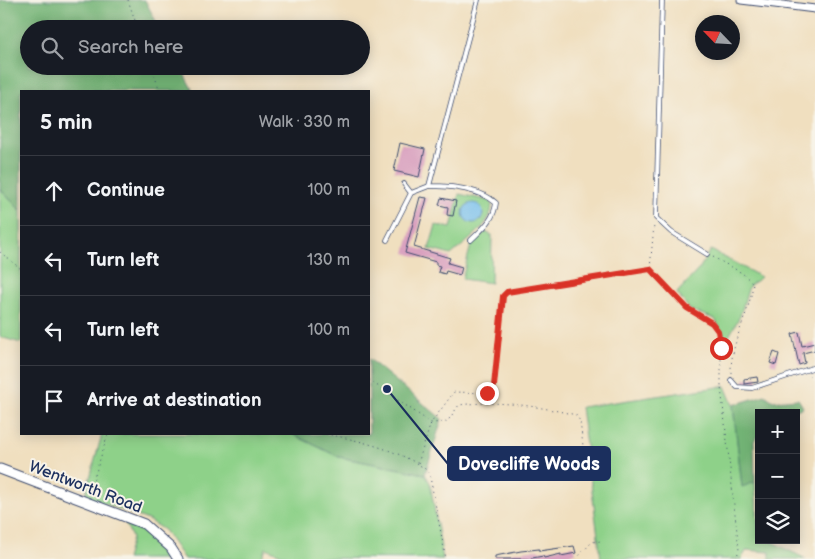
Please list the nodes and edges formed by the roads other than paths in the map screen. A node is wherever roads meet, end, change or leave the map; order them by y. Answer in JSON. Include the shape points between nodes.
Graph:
{"nodes":[{"id":1,"x":478,"y":0,"type":"edge"},
{"id":2,"x":662,"y":0,"type":"edge"},
{"id":3,"x":741,"y":0,"type":"edge"},
{"id":4,"x":815,"y":9,"type":"edge"},
{"id":5,"x":404,"y":184,"type":"dead end"},
{"id":6,"x":429,"y":186,"type":"junction"},
{"id":7,"x":412,"y":193,"type":"junction"},
{"id":8,"x":387,"y":240,"type":"dead end"},
{"id":9,"x":471,"y":240,"type":"dead end"},
{"id":10,"x":707,"y":254,"type":"road end"},
{"id":11,"x":815,"y":367,"type":"edge"},
{"id":12,"x":731,"y":380,"type":"road end"},
{"id":13,"x":0,"y":470,"type":"edge"},
{"id":14,"x":178,"y":559,"type":"edge"}],
"edges":[{"from":1,"to":6,"type":"lane"},
{"from":2,"to":10,"type":"lane","via":[[656,218],[671,232]]},
{"from":3,"to":4,"type":"street"},
{"from":5,"to":7,"type":"lane"},
{"from":6,"to":7,"type":"lane"},
{"from":6,"to":9,"type":"lane","via":[[488,196],[496,203],[494,214]]},
{"from":7,"to":8,"type":"lane"},
{"from":11,"to":12,"type":"lane","via":[[752,388],[737,387]]},
{"from":13,"to":14,"type":"street","name":"Wentworth Road","via":[[144,524],[171,548]]}]}
